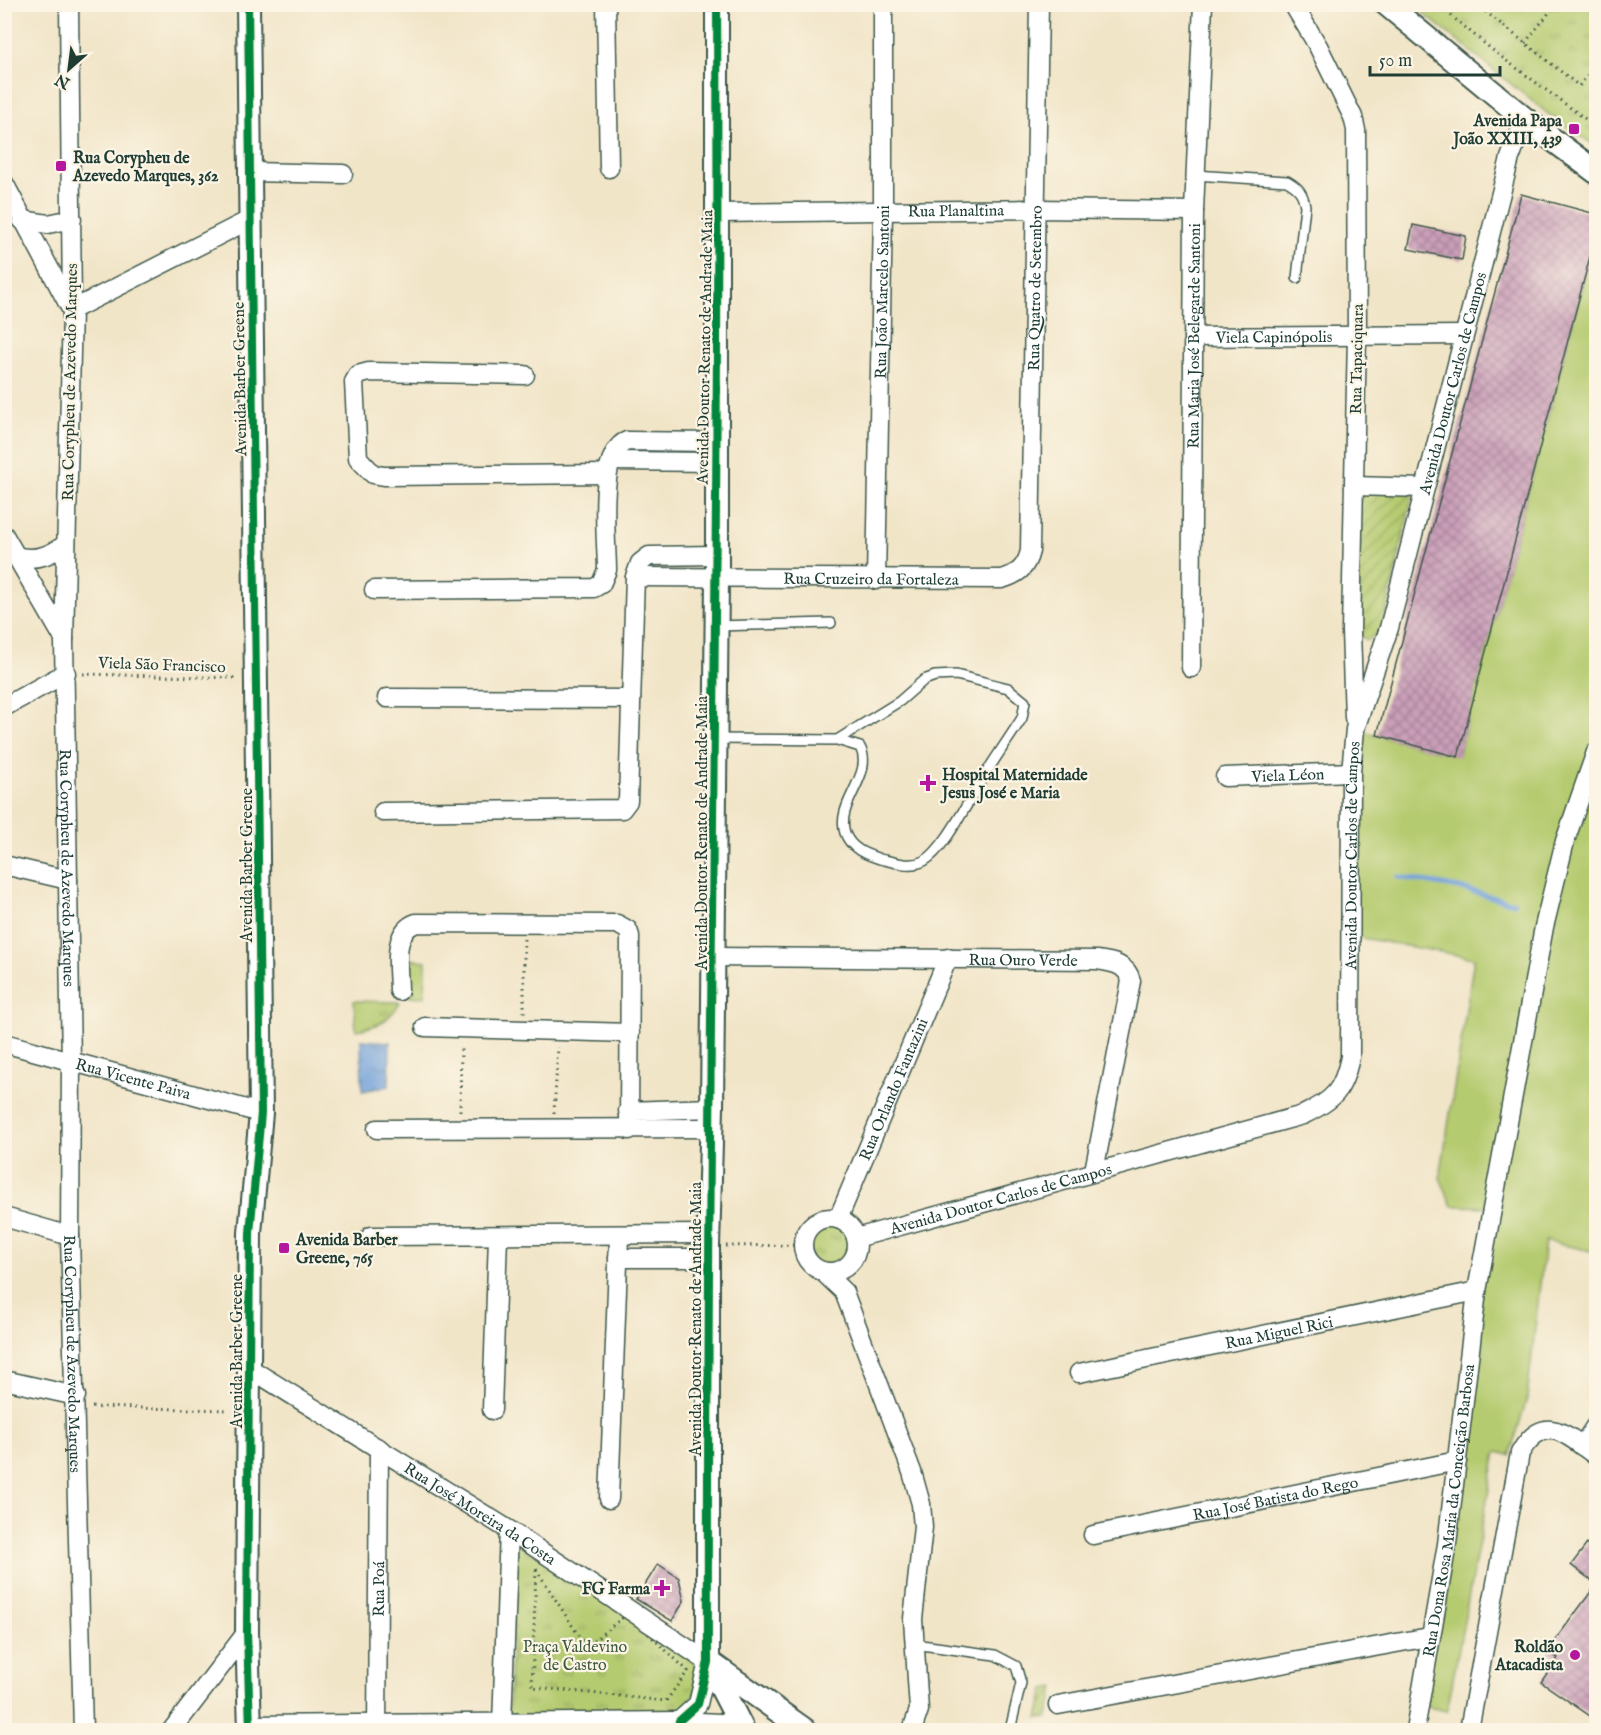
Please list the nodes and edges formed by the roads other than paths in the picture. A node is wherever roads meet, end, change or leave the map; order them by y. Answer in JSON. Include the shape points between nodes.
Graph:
{"nodes":[{"id":1,"x":69,"y":4,"type":"edge"},
{"id":2,"x":248,"y":4,"type":"edge"},
{"id":3,"x":606,"y":4,"type":"edge"},
{"id":4,"x":717,"y":4,"type":"edge"},
{"id":5,"x":884,"y":4,"type":"edge"},
{"id":6,"x":1040,"y":4,"type":"edge"},
{"id":7,"x":1203,"y":4,"type":"edge"},
{"id":8,"x":1293,"y":4,"type":"edge"},
{"id":9,"x":1386,"y":4,"type":"edge"},
{"id":10,"x":1527,"y":127,"type":"junction"},
{"id":11,"x":609,"y":168,"type":"dead end"},
{"id":12,"x":250,"y":172,"type":"junction"},
{"id":13,"x":1596,"y":172,"type":"edge"},
{"id":14,"x":343,"y":174,"type":"dead end"},
{"id":15,"x":1195,"y":175,"type":"junction"},
{"id":16,"x":4,"y":183,"type":"edge"},
{"id":17,"x":1037,"y":209,"type":"junction"},
{"id":18,"x":1194,"y":211,"type":"junction"},
{"id":19,"x":883,"y":212,"type":"junction"},
{"id":20,"x":719,"y":213,"type":"junction"},
{"id":21,"x":72,"y":219,"type":"junction"},
{"id":22,"x":22,"y":220,"type":"junction"},
{"id":23,"x":249,"y":220,"type":"junction"},
{"id":24,"x":1297,"y":278,"type":"dead end"},
{"id":25,"x":72,"y":310,"type":"junction"},
{"id":26,"x":1357,"y":334,"type":"junction"},
{"id":27,"x":1463,"y":335,"type":"junction"},
{"id":28,"x":1193,"y":337,"type":"junction"},
{"id":29,"x":525,"y":375,"type":"dead end"},
{"id":30,"x":716,"y":452,"type":"junction"},
{"id":31,"x":609,"y":468,"type":"junction"},
{"id":32,"x":1354,"y":486,"type":"junction"},
{"id":33,"x":1424,"y":488,"type":"junction"},
{"id":34,"x":4,"y":535,"type":"edge"},
{"id":35,"x":66,"y":544,"type":"junction"},
{"id":36,"x":716,"y":555,"type":"junction"},
{"id":37,"x":15,"y":556,"type":"junction"},
{"id":38,"x":1021,"y":570,"type":"joint"},
{"id":39,"x":635,"y":577,"type":"junction"},
{"id":40,"x":717,"y":578,"type":"junction"},
{"id":41,"x":876,"y":580,"type":"junction"},
{"id":42,"x":374,"y":591,"type":"dead end"},
{"id":43,"x":831,"y":623,"type":"dead end"},
{"id":44,"x":716,"y":626,"type":"junction"},
{"id":45,"x":1389,"y":628,"type":"junction"},
{"id":46,"x":1351,"y":631,"type":"junction"},
{"id":47,"x":64,"y":641,"type":"junction"},
{"id":48,"x":1191,"y":668,"type":"dead end"},
{"id":49,"x":66,"y":673,"type":"junction"},
{"id":50,"x":387,"y":698,"type":"dead end"},
{"id":51,"x":631,"y":699,"type":"junction"},
{"id":52,"x":4,"y":707,"type":"edge"},
{"id":53,"x":1355,"y":729,"type":"junction"},
{"id":54,"x":715,"y":739,"type":"junction"},
{"id":55,"x":837,"y":740,"type":"junction"},
{"id":56,"x":1596,"y":752,"type":"edge"},
{"id":57,"x":1351,"y":772,"type":"junction"},
{"id":58,"x":1225,"y":777,"type":"dead end"},
{"id":59,"x":383,"y":812,"type":"dead end"},
{"id":60,"x":4,"y":865,"type":"edge"},
{"id":61,"x":68,"y":880,"type":"junction"},
{"id":62,"x":714,"y":957,"type":"junction"},
{"id":63,"x":948,"y":958,"type":"junction"},
{"id":64,"x":399,"y":991,"type":"dead end"},
{"id":65,"x":425,"y":1027,"type":"dead end"},
{"id":66,"x":630,"y":1033,"type":"junction"},
{"id":67,"x":4,"y":1043,"type":"edge"},
{"id":68,"x":71,"y":1063,"type":"junction"},
{"id":69,"x":628,"y":1111,"type":"junction"},
{"id":70,"x":261,"y":1113,"type":"junction"},
{"id":71,"x":712,"y":1118,"type":"junction"},
{"id":72,"x":377,"y":1129,"type":"dead end"},
{"id":73,"x":628,"y":1130,"type":"junction"},
{"id":74,"x":1094,"y":1171,"type":"junction"},
{"id":75,"x":4,"y":1216,"type":"edge"},
{"id":76,"x":838,"y":1219,"type":"junction"},
{"id":77,"x":70,"y":1236,"type":"junction"},
{"id":78,"x":371,"y":1236,"type":"dead end"},
{"id":79,"x":498,"y":1237,"type":"junction"},
{"id":80,"x":619,"y":1237,"type":"junction"},
{"id":81,"x":856,"y":1238,"type":"junction"},
{"id":82,"x":708,"y":1246,"type":"junction"},
{"id":83,"x":618,"y":1258,"type":"junction"},
{"id":84,"x":853,"y":1258,"type":"junction"},
{"id":85,"x":822,"y":1270,"type":"junction"},
{"id":86,"x":1477,"y":1291,"type":"junction"},
{"id":87,"x":844,"y":1292,"type":"junction"},
{"id":88,"x":249,"y":1368,"type":"junction"},
{"id":89,"x":1079,"y":1373,"type":"dead end"},
{"id":90,"x":4,"y":1380,"type":"edge"},
{"id":91,"x":76,"y":1401,"type":"junction"},
{"id":92,"x":492,"y":1410,"type":"dead end"},
{"id":93,"x":1596,"y":1423,"type":"edge"},
{"id":94,"x":379,"y":1448,"type":"junction"},
{"id":95,"x":1589,"y":1451,"type":"edge"},
{"id":96,"x":1457,"y":1461,"type":"junction"},
{"id":97,"x":609,"y":1499,"type":"dead end"},
{"id":98,"x":509,"y":1530,"type":"junction"},
{"id":99,"x":1093,"y":1535,"type":"dead end"},
{"id":100,"x":248,"y":1632,"type":"junction"},
{"id":101,"x":1429,"y":1637,"type":"junction"},
{"id":102,"x":913,"y":1644,"type":"junction"},
{"id":103,"x":708,"y":1662,"type":"junction"},
{"id":104,"x":1058,"y":1705,"type":"dead end"},
{"id":105,"x":679,"y":1721,"type":"junction"},
{"id":106,"x":502,"y":1724,"type":"junction"},
{"id":107,"x":741,"y":1727,"type":"edge"},
{"id":108,"x":250,"y":1728,"type":"edge"},
{"id":109,"x":377,"y":1728,"type":"edge"},
{"id":110,"x":83,"y":1731,"type":"edge"},
{"id":111,"x":172,"y":1731,"type":"edge"},
{"id":112,"x":805,"y":1731,"type":"edge"},
{"id":113,"x":912,"y":1731,"type":"edge"},
{"id":114,"x":1010,"y":1731,"type":"edge"},
{"id":115,"x":1415,"y":1731,"type":"edge"},
{"id":116,"x":1469,"y":1731,"type":"edge"}],
"edges":[{"from":1,"to":21,"type":"street","name":"Rua Corypheu de Azevedo Marques"},
{"from":2,"to":12,"type":"street","name":"Avenida Barber Greene"},
{"from":3,"to":11,"type":"street"},
{"from":4,"to":20,"type":"street","name":"Avenida Doutor Renato de Andrade Maia"},
{"from":5,"to":19,"type":"street","name":"Rua João Marcelo Santoni"},
{"from":6,"to":17,"type":"street","name":"Rua Quatro de Setembro"},
{"from":7,"to":15,"type":"street","name":"Rua Maria José Belegarde Santoni"},
{"from":8,"to":26,"type":"street","name":"Rua Tapaciquara","via":[[1355,124]]},
{"from":9,"to":10,"type":"street"},
{"from":10,"to":13,"type":"street"},
{"from":10,"to":27,"type":"street","name":"Avenida Doutor Carlos de Campos","via":[[1510,158]]},
{"from":12,"to":14,"type":"street"},
{"from":12,"to":23,"type":"street","name":"Avenida Barber Greene"},
{"from":15,"to":18,"type":"street","name":"Rua Maria José Belegarde Santoni"},
{"from":15,"to":24,"type":"lane","via":[[1287,181],[1304,195]]},
{"from":16,"to":22,"type":"street"},
{"from":17,"to":18,"type":"street","name":"Rua Planaltina"},
{"from":17,"to":19,"type":"street","name":"Rua Planaltina"},
{"from":17,"to":38,"type":"street","name":"Rua Quatro de Setembro","via":[[1030,551]]},
{"from":18,"to":28,"type":"street","name":"Rua Maria José Belegarde Santoni"},
{"from":19,"to":20,"type":"street","name":"Rua Planaltina"},
{"from":19,"to":41,"type":"street","name":"Rua João Marcelo Santoni"},
{"from":20,"to":30,"type":"street","name":"Avenida Doutor Renato de Andrade Maia"},
{"from":21,"to":22,"type":"street","via":[[48,224]]},
{"from":21,"to":25,"type":"street","name":"Rua Corypheu de Azevedo Marques"},
{"from":22,"to":25,"type":"street"},
{"from":23,"to":25,"type":"street"},
{"from":23,"to":70,"type":"street","name":"Avenida Barber Greene"},
{"from":25,"to":35,"type":"street","name":"Rua Corypheu de Azevedo Marques"},
{"from":26,"to":27,"type":"street","name":"Viela Capinópolis"},
{"from":26,"to":28,"type":"street","name":"Viela Capinópolis"},
{"from":26,"to":32,"type":"street","name":"Rua Tapaciquara"},
{"from":27,"to":33,"type":"street","name":"Avenida Doutor Carlos de Campos"},
{"from":28,"to":48,"type":"street","name":"Rua Maria José Belegarde Santoni"},
{"from":29,"to":31,"type":"street","via":[[358,375],[354,382],[358,458],[374,474],[384,476]]},
{"from":30,"to":31,"type":"street","via":[[627,441],[616,448]]},
{"from":30,"to":36,"type":"street","name":"Avenida Doutor Renato de Andrade Maia"},
{"from":31,"to":42,"type":"street","via":[[607,570],[601,584],[594,588]]},
{"from":32,"to":33,"type":"street"},
{"from":32,"to":46,"type":"street","name":"Rua Tapaciquara"},
{"from":33,"to":45,"type":"street","name":"Avenida Doutor Carlos de Campos"},
{"from":34,"to":37,"type":"street"},
{"from":35,"to":37,"type":"street","via":[[43,558]]},
{"from":35,"to":47,"type":"street","name":"Rua Corypheu de Azevedo Marques"},
{"from":36,"to":39,"type":"street","via":[[648,556],[640,563]]},
{"from":36,"to":40,"type":"street","name":"Avenida Doutor Renato de Andrade Maia"},
{"from":37,"to":47,"type":"street"},
{"from":38,"to":41,"type":"street","name":"Rua Cruzeiro da Fortaleza","via":[[1002,579]]},
{"from":39,"to":40,"type":"street","name":"Rua Cruzeiro da Fortaleza"},
{"from":39,"to":51,"type":"street"},
{"from":40,"to":41,"type":"street","name":"Rua Cruzeiro da Fortaleza"},
{"from":40,"to":44,"type":"street","name":"Avenida Doutor Renato de Andrade Maia"},
{"from":43,"to":44,"type":"lane"},
{"from":44,"to":54,"type":"street","name":"Avenida Doutor Renato de Andrade Maia"},
{"from":45,"to":46,"type":"street","via":[[1379,639],[1369,642]]},
{"from":45,"to":53,"type":"street","name":"Avenida Doutor Carlos de Campos"},
{"from":46,"to":53,"type":"street","name":"Rua Tapaciquara"},
{"from":47,"to":49,"type":"street","name":"Rua Corypheu de Azevedo Marques"},
{"from":49,"to":52,"type":"street"},
{"from":49,"to":61,"type":"street","name":"Rua Corypheu de Azevedo Marques"},
{"from":50,"to":51,"type":"street"},
{"from":51,"to":59,"type":"street","via":[[628,801],[622,809]]},
{"from":53,"to":57,"type":"street","name":"Avenida Doutor Carlos de Campos"},
{"from":54,"to":55,"type":"lane"},
{"from":54,"to":62,"type":"street","name":"Avenida Doutor Renato de Andrade Maia"},
{"from":55,"to":55,"type":"lane","via":[[860,747],[864,755],[843,820],[851,845],[864,854],[907,865],[925,861],[948,836],[1022,718],[1025,702],[1008,688],[956,675],[935,676]]},
{"from":56,"to":86,"type":"street","name":"Rua Dona Rosa Maria da Conceição Barbosa","via":[[1551,890]]},
{"from":57,"to":58,"type":"street","name":"Viela Léon"},
{"from":57,"to":74,"type":"street","name":"Avenida Doutor Carlos de Campos","via":[[1350,1057],[1338,1091],[1326,1104],[1303,1115]]},
{"from":60,"to":61,"type":"street"},
{"from":61,"to":68,"type":"street","name":"Rua Corypheu de Azevedo Marques"},
{"from":62,"to":63,"type":"street","name":"Rua Ouro Verde"},
{"from":62,"to":71,"type":"street","name":"Avenida Doutor Renato de Andrade Maia"},
{"from":63,"to":74,"type":"street","name":"Rua Ouro Verde","via":[[1097,960],[1111,962],[1129,973],[1131,981]]},
{"from":63,"to":76,"type":"street","name":"Rua Orlando Fantazini"},
{"from":64,"to":66,"type":"street","via":[[399,937],[416,923],[617,924],[628,930],[630,936]]},
{"from":65,"to":66,"type":"street"},
{"from":66,"to":69,"type":"street"},
{"from":67,"to":68,"type":"street","name":"Rua Vicente Paiva"},
{"from":68,"to":70,"type":"street","name":"Rua Vicente Paiva"},
{"from":68,"to":77,"type":"street","name":"Rua Corypheu de Azevedo Marques"},
{"from":69,"to":71,"type":"street"},
{"from":69,"to":73,"type":"street"},
{"from":70,"to":88,"type":"street","name":"Avenida Barber Greene","via":[[250,1233]]},
{"from":71,"to":73,"type":"street"},
{"from":71,"to":82,"type":"street","name":"Avenida Doutor Renato de Andrade Maia"},
{"from":72,"to":73,"type":"street"},
{"from":74,"to":81,"type":"street","name":"Avenida Doutor Carlos de Campos"},
{"from":75,"to":77,"type":"street"},
{"from":76,"to":81,"type":"street"},
{"from":76,"to":85,"type":"street","via":[[814,1223],[804,1236],[808,1261]]},
{"from":77,"to":91,"type":"street","name":"Rua Corypheu de Azevedo Marques"},
{"from":78,"to":79,"type":"street"},
{"from":79,"to":80,"type":"street"},
{"from":79,"to":92,"type":"street"},
{"from":80,"to":82,"type":"street"},
{"from":80,"to":83,"type":"street"},
{"from":81,"to":84,"type":"street"},
{"from":82,"to":83,"type":"street"},
{"from":82,"to":103,"type":"street","name":"Avenida Doutor Renato de Andrade Maia"},
{"from":83,"to":97,"type":"street"},
{"from":84,"to":85,"type":"street","via":[[840,1270]]},
{"from":84,"to":87,"type":"street"},
{"from":85,"to":87,"type":"street"},
{"from":86,"to":89,"type":"street","name":"Rua Miguel Rici"},
{"from":86,"to":96,"type":"street","name":"Rua Dona Rosa Maria da Conceição Barbosa"},
{"from":87,"to":102,"type":"street","via":[[921,1504],[923,1527]]},
{"from":88,"to":94,"type":"street","name":"Rua José Moreira da Costa"},
{"from":88,"to":100,"type":"street","name":"Avenida Barber Greene"},
{"from":90,"to":91,"type":"street"},
{"from":91,"to":110,"type":"street","name":"Rua Corypheu de Azevedo Marques"},
{"from":93,"to":95,"type":"street"},
{"from":94,"to":98,"type":"street","name":"Rua José Moreira da Costa"},
{"from":94,"to":109,"type":"street","name":"Rua Poá"},
{"from":95,"to":116,"type":"street","via":[[1557,1430],[1537,1432],[1527,1441],[1515,1469]]},
{"from":96,"to":99,"type":"street","name":"Rua José Batista do Rego"},
{"from":96,"to":101,"type":"street","name":"Rua Dona Rosa Maria da Conceição Barbosa","via":[[1447,1544]]},
{"from":98,"to":103,"type":"street","name":"Rua José Moreira da Costa"},
{"from":98,"to":106,"type":"street"},
{"from":100,"to":108,"type":"street","name":"Avenida Barber Greene"},
{"from":100,"to":111,"type":"street"},
{"from":101,"to":104,"type":"street"},
{"from":101,"to":115,"type":"street","name":"Rua Dona Rosa Maria da Conceição Barbosa"},
{"from":102,"to":113,"type":"street","via":[[920,1710]]},
{"from":102,"to":114,"type":"lane","via":[[995,1656],[1016,1666],[1021,1683]]},
{"from":103,"to":105,"type":"street","via":[[698,1704]]},
{"from":103,"to":107,"type":"street"},
{"from":103,"to":112,"type":"street"},
{"from":105,"to":106,"type":"street"},
{"from":105,"to":107,"type":"street"},
{"from":106,"to":109,"type":"street"},
{"from":108,"to":109,"type":"street"}]}
